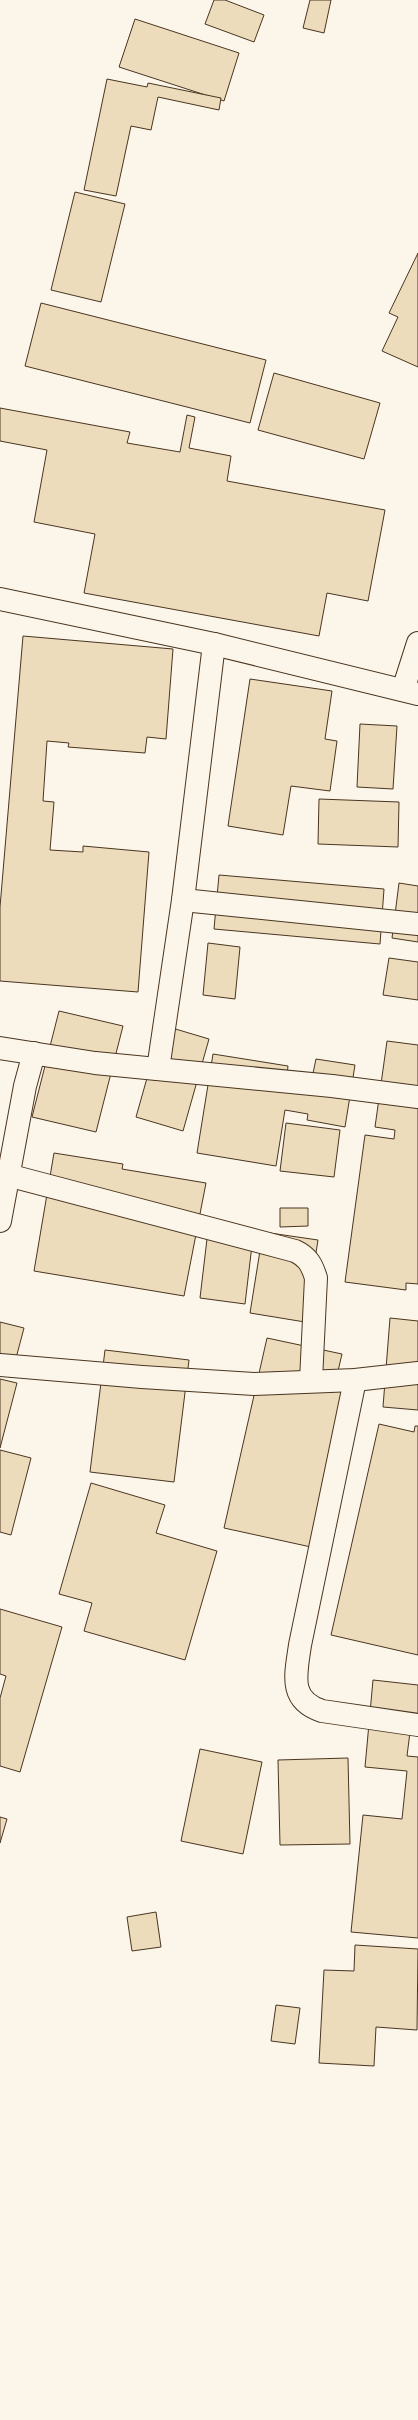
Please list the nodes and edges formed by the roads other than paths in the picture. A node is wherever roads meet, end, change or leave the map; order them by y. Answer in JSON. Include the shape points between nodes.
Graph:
{"nodes":[{"id":1,"x":0,"y":599,"type":"edge"},
{"id":2,"x":214,"y":644,"type":"junction"},
{"id":3,"x":418,"y":644,"type":"edge"},
{"id":4,"x":410,"y":692,"type":"edge"},
{"id":5,"x":183,"y":900,"type":"junction"},
{"id":6,"x":418,"y":924,"type":"edge"},
{"id":7,"x":0,"y":1048,"type":"edge"},
{"id":8,"x":34,"y":1053,"type":"junction"},
{"id":9,"x":158,"y":1069,"type":"junction"},
{"id":10,"x":418,"y":1097,"type":"edge"},
{"id":11,"x":4,"y":1174,"type":"edge"},
{"id":12,"x":0,"y":1221,"type":"edge"},
{"id":13,"x":0,"y":1365,"type":"edge"},
{"id":14,"x":418,"y":1373,"type":"edge"},
{"id":15,"x":311,"y":1380,"type":"junction"},
{"id":16,"x":355,"y":1380,"type":"junction"},
{"id":17,"x":418,"y":1725,"type":"edge"}],
"edges":[{"from":1,"to":2,"type":"street"},
{"from":2,"to":4,"type":"street"},
{"from":2,"to":5,"type":"street"},
{"from":3,"to":4,"type":"street"},
{"from":5,"to":6,"type":"street"},
{"from":5,"to":9,"type":"street"},
{"from":7,"to":8,"type":"street"},
{"from":8,"to":9,"type":"street","via":[[95,1063]]},
{"from":8,"to":11,"type":"street"},
{"from":9,"to":10,"type":"street"},
{"from":11,"to":12,"type":"street"},
{"from":11,"to":15,"type":"street","via":[[295,1251],[304,1256],[312,1266],[316,1278]]},
{"from":13,"to":15,"type":"street","via":[[254,1384]]},
{"from":14,"to":16,"type":"street"},
{"from":15,"to":16,"type":"street"},
{"from":16,"to":17,"type":"street","via":[[300,1645],[297,1689],[300,1698],[310,1708],[322,1712]]}]}
